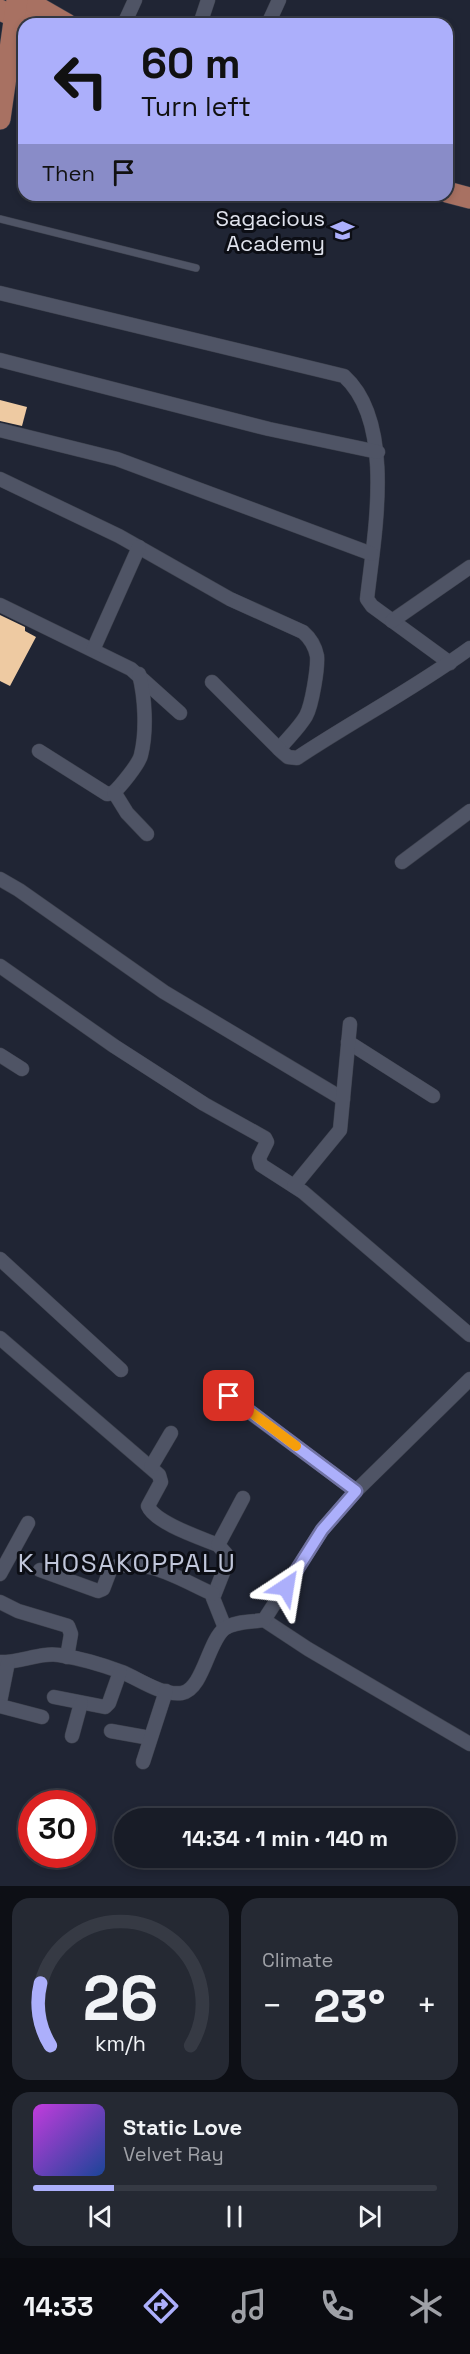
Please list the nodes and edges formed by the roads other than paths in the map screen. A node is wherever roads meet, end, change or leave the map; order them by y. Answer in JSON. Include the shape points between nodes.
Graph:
{"nodes":[{"id":1,"x":55,"y":0,"type":"edge"},
{"id":2,"x":135,"y":0,"type":"edge"},
{"id":3,"x":208,"y":0,"type":"edge"},
{"id":4,"x":279,"y":0,"type":"edge"},
{"id":5,"x":18,"y":10,"type":"edge"},
{"id":6,"x":47,"y":18,"type":"edge"},
{"id":7,"x":66,"y":18,"type":"edge"},
{"id":8,"x":127,"y":18,"type":"edge"},
{"id":9,"x":202,"y":18,"type":"edge"},
{"id":10,"x":271,"y":18,"type":"edge"},
{"id":11,"x":18,"y":90,"type":"edge"},
{"id":12,"x":1,"y":114,"type":"edge"},
{"id":13,"x":453,"y":194,"type":"edge"},
{"id":14,"x":470,"y":198,"type":"edge"},
{"id":15,"x":0,"y":219,"type":"edge"},
{"id":16,"x":196,"y":268,"type":"dead end"},
{"id":17,"x":0,"y":293,"type":"edge"},
{"id":18,"x":0,"y":360,"type":"edge"},
{"id":19,"x":0,"y":430,"type":"edge"},
{"id":20,"x":378,"y":452,"type":"junction"},
{"id":21,"x":0,"y":479,"type":"edge"},
{"id":22,"x":139,"y":548,"type":"junction"},
{"id":23,"x":372,"y":554,"type":"junction"},
{"id":24,"x":470,"y":567,"type":"edge"},
{"id":25,"x":0,"y":605,"type":"edge"},
{"id":26,"x":392,"y":621,"type":"junction"},
{"id":27,"x":470,"y":648,"type":"edge"},
{"id":28,"x":93,"y":650,"type":"junction"},
{"id":29,"x":450,"y":663,"type":"junction"},
{"id":30,"x":139,"y":674,"type":"junction"},
{"id":31,"x":212,"y":682,"type":"dead end"},
{"id":32,"x":180,"y":713,"type":"dead end"},
{"id":33,"x":279,"y":749,"type":"junction"},
{"id":34,"x":39,"y":751,"type":"dead end"},
{"id":35,"x":114,"y":792,"type":"junction"},
{"id":36,"x":470,"y":811,"type":"edge"},
{"id":37,"x":147,"y":834,"type":"dead end"},
{"id":38,"x":402,"y":862,"type":"dead end"},
{"id":39,"x":0,"y":879,"type":"edge"},
{"id":40,"x":0,"y":966,"type":"edge"},
{"id":41,"x":350,"y":1024,"type":"dead end"},
{"id":42,"x":348,"y":1042,"type":"junction"},
{"id":43,"x":0,"y":1055,"type":"edge"},
{"id":44,"x":22,"y":1070,"type":"dead end"},
{"id":45,"x":433,"y":1096,"type":"dead end"},
{"id":46,"x":343,"y":1100,"type":"junction"},
{"id":47,"x":294,"y":1186,"type":"junction"},
{"id":48,"x":0,"y":1259,"type":"edge"},
{"id":49,"x":470,"y":1335,"type":"edge"},
{"id":50,"x":0,"y":1338,"type":"edge"},
{"id":51,"x":121,"y":1370,"type":"dead end"},
{"id":52,"x":468,"y":1385,"type":"edge"},
{"id":53,"x":229,"y":1396,"type":"dead end"},
{"id":54,"x":171,"y":1433,"type":"dead end"},
{"id":55,"x":150,"y":1467,"type":"junction"},
{"id":56,"x":356,"y":1491,"type":"junction"},
{"id":57,"x":243,"y":1498,"type":"dead end"},
{"id":58,"x":28,"y":1523,"type":"dead end"},
{"id":59,"x":218,"y":1545,"type":"junction"},
{"id":60,"x":40,"y":1570,"type":"dead end"},
{"id":61,"x":0,"y":1574,"type":"edge"},
{"id":62,"x":213,"y":1594,"type":"junction"},
{"id":63,"x":0,"y":1602,"type":"edge"},
{"id":64,"x":264,"y":1620,"type":"junction"},
{"id":65,"x":225,"y":1628,"type":"junction"},
{"id":66,"x":67,"y":1657,"type":"junction"},
{"id":67,"x":4,"y":1662,"type":"edge"},
{"id":68,"x":120,"y":1672,"type":"junction"},
{"id":69,"x":166,"y":1691,"type":"junction"},
{"id":70,"x":54,"y":1697,"type":"dead end"},
{"id":71,"x":81,"y":1703,"type":"junction"},
{"id":72,"x":0,"y":1704,"type":"edge"},
{"id":73,"x":42,"y":1717,"type":"dead end"},
{"id":74,"x":111,"y":1731,"type":"dead end"},
{"id":75,"x":72,"y":1736,"type":"dead end"},
{"id":76,"x":150,"y":1738,"type":"junction"},
{"id":77,"x":470,"y":1744,"type":"edge"},
{"id":78,"x":143,"y":1761,"type":"dead end"}],
"edges":[{"from":1,"to":7,"type":"highway"},
{"from":2,"to":8,"type":"street"},
{"from":3,"to":9,"type":"street"},
{"from":4,"to":10,"type":"street"},
{"from":5,"to":6,"type":"highway"},
{"from":5,"to":12,"type":"highway"},
{"from":11,"to":12,"type":"highway"},
{"from":13,"to":14,"type":"highway"},
{"from":15,"to":16,"type":"lane"},
{"from":17,"to":20,"type":"street","via":[[344,376],[364,404]]},
{"from":18,"to":20,"type":"street","via":[[269,429]]},
{"from":19,"to":23,"type":"street","via":[[117,459]]},
{"from":20,"to":23,"type":"street"},
{"from":21,"to":22,"type":"street"},
{"from":22,"to":28,"type":"street"},
{"from":22,"to":33,"type":"street","via":[[230,599],[303,632],[314,644],[317,657],[307,715]]},
{"from":23,"to":26,"type":"street","via":[[367,599]]},
{"from":24,"to":26,"type":"street"},
{"from":25,"to":28,"type":"street"},
{"from":26,"to":29,"type":"street"},
{"from":27,"to":29,"type":"street"},
{"from":28,"to":30,"type":"street"},
{"from":29,"to":33,"type":"street","via":[[297,758],[288,757]]},
{"from":30,"to":32,"type":"street"},
{"from":30,"to":35,"type":"street","via":[[144,730],[141,757]]},
{"from":31,"to":33,"type":"street"},
{"from":34,"to":35,"type":"street","via":[[106,794]]},
{"from":35,"to":37,"type":"street"},
{"from":36,"to":38,"type":"street"},
{"from":39,"to":46,"type":"street","via":[[164,992]]},
{"from":40,"to":47,"type":"street","via":[[124,1053],[266,1138],[259,1162]]},
{"from":41,"to":42,"type":"street"},
{"from":42,"to":45,"type":"street"},
{"from":42,"to":46,"type":"street"},
{"from":43,"to":44,"type":"street"},
{"from":46,"to":47,"type":"street","via":[[340,1131]]},
{"from":47,"to":49,"type":"street"},
{"from":48,"to":51,"type":"street"},
{"from":50,"to":55,"type":"street"},
{"from":52,"to":56,"type":"street"},
{"from":53,"to":56,"type":"street"},
{"from":54,"to":55,"type":"street"},
{"from":55,"to":59,"type":"street","via":[[161,1482],[148,1506],[150,1511],[169,1524]]},
{"from":56,"to":64,"type":"street","via":[[322,1530]]},
{"from":57,"to":59,"type":"street"},
{"from":58,"to":61,"type":"street"},
{"from":59,"to":62,"type":"street","via":[[228,1560]]},
{"from":60,"to":62,"type":"street","via":[[98,1591],[103,1589],[111,1568],[146,1564]]},
{"from":62,"to":65,"type":"street"},
{"from":63,"to":66,"type":"street","via":[[68,1626],[71,1634]]},
{"from":64,"to":65,"type":"street"},
{"from":64,"to":77,"type":"street"},
{"from":65,"to":69,"type":"street","via":[[196,1683],[182,1693]]},
{"from":66,"to":67,"type":"street","via":[[55,1654]]},
{"from":66,"to":68,"type":"street"},
{"from":67,"to":72,"type":"street"},
{"from":68,"to":69,"type":"street"},
{"from":68,"to":71,"type":"street","via":[[105,1707]]},
{"from":69,"to":76,"type":"street"},
{"from":70,"to":71,"type":"street"},
{"from":71,"to":75,"type":"street"},
{"from":72,"to":73,"type":"street"},
{"from":74,"to":76,"type":"street"},
{"from":76,"to":78,"type":"street"}]}
